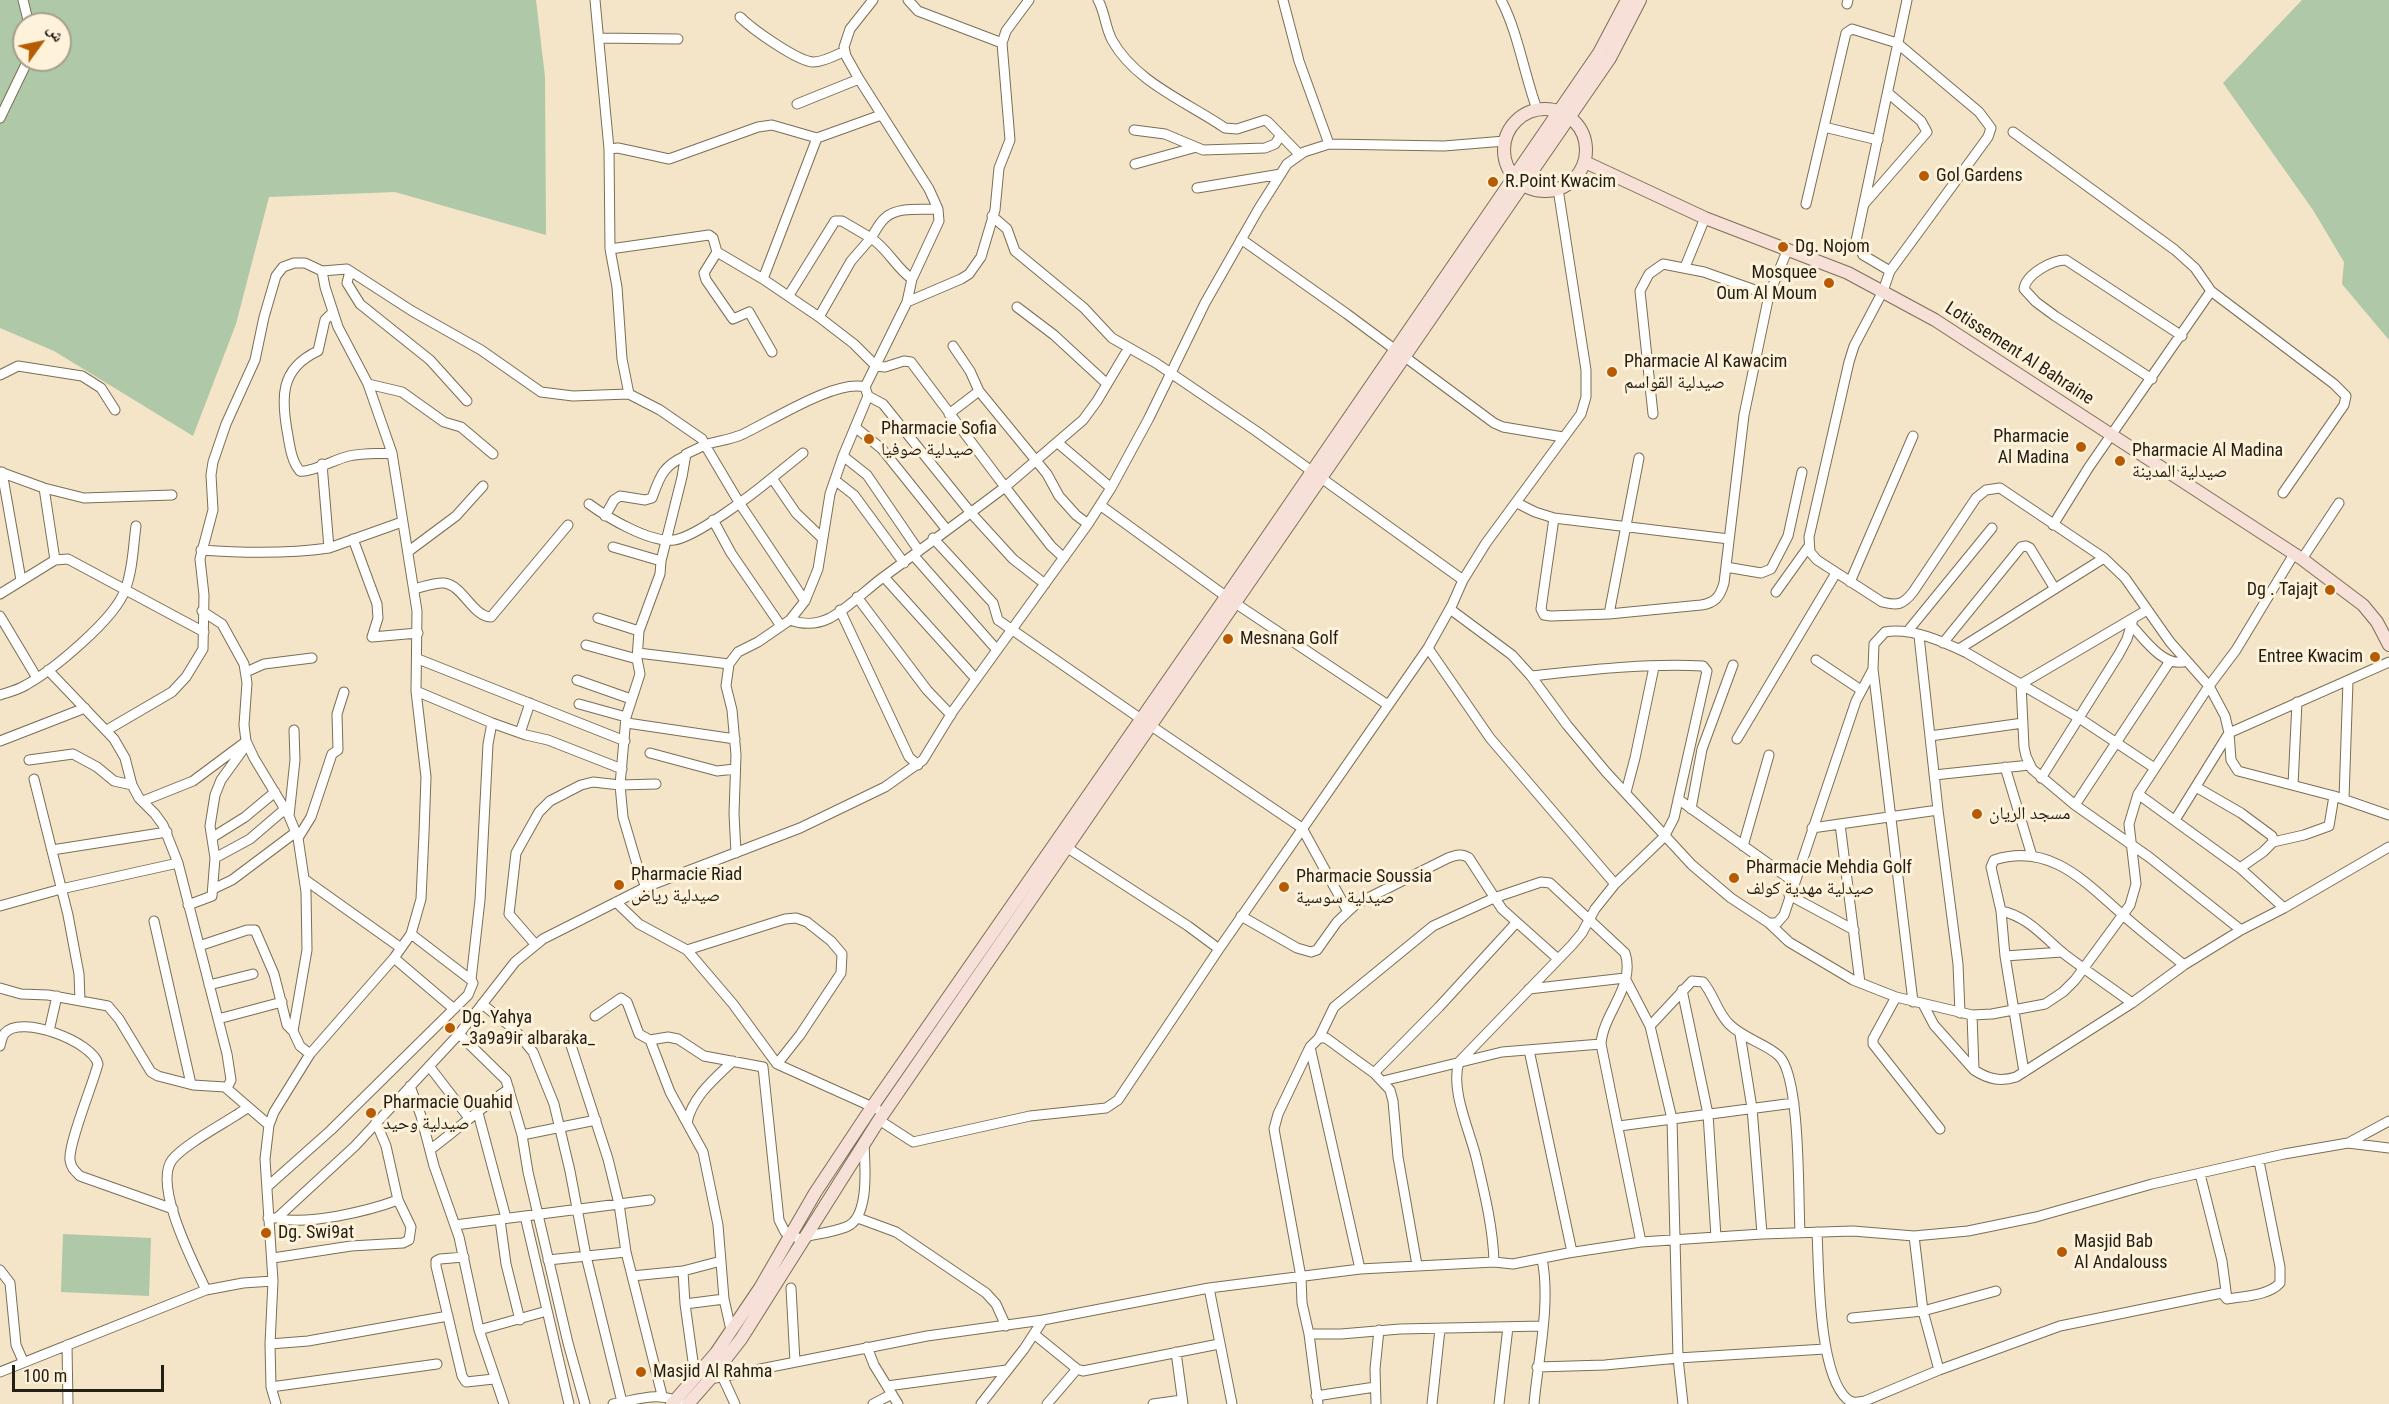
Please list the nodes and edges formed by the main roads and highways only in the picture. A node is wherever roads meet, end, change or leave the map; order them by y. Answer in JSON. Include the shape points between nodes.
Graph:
{"nodes":[{"id":1,"x":1628,"y":0,"type":"edge"},
{"id":2,"x":1640,"y":0,"type":"edge"},
{"id":3,"x":1564,"y":113,"type":"junction"},
{"id":4,"x":1585,"y":162,"type":"junction"},
{"id":5,"x":1518,"y":180,"type":"junction"},
{"id":6,"x":2389,"y":645,"type":"edge"},
{"id":7,"x":1061,"y":845,"type":"junction"},
{"id":8,"x":799,"y":1238,"type":"junction"},
{"id":9,"x":673,"y":1401,"type":"edge"},
{"id":10,"x":688,"y":1404,"type":"edge"}],
"edges":[{"from":1,"to":3,"type":"main road"},
{"from":2,"to":3,"type":"main road","via":[[1610,58]]},
{"from":3,"to":4,"type":"main road","via":[[1584,136]]},
{"from":3,"to":5,"type":"main road"},
{"from":3,"to":5,"type":"main road","via":[[1537,109],[1516,120],[1504,141],[1505,159]]},
{"from":4,"to":5,"type":"main road","via":[[1575,178],[1558,189],[1540,191]]},
{"from":4,"to":6,"type":"main road","name":"Lotissement Al Bahraine","via":[[1706,218],[1848,273],[1935,320],[2298,556],[2363,605]]},
{"from":5,"to":7,"type":"main road"},
{"from":7,"to":8,"type":"main road"},
{"from":7,"to":8,"type":"main road","via":[[872,1107],[815,1193]]},
{"from":8,"to":9,"type":"main road","via":[[716,1353]]},
{"from":8,"to":10,"type":"main road","via":[[716,1379]]}]}
